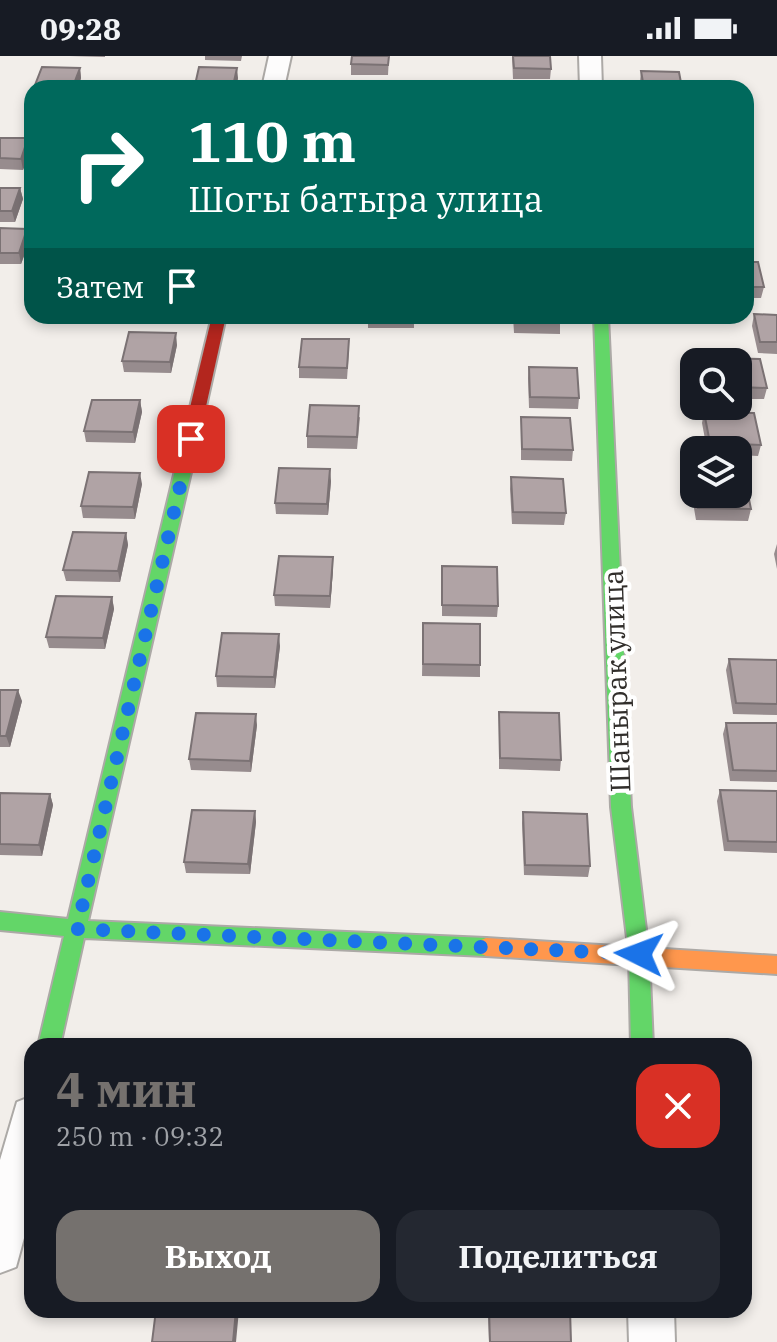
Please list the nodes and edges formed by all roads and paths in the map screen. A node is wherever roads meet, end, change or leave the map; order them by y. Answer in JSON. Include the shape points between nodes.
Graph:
{"nodes":[{"id":1,"x":280,"y":56,"type":"edge"},
{"id":2,"x":590,"y":56,"type":"edge"},
{"id":3,"x":275,"y":80,"type":"edge"},
{"id":4,"x":591,"y":80,"type":"edge"},
{"id":5,"x":217,"y":324,"type":"edge"},
{"id":6,"x":601,"y":324,"type":"edge"},
{"id":7,"x":0,"y":921,"type":"edge"},
{"id":8,"x":77,"y":929,"type":"junction"},
{"id":9,"x":639,"y":954,"type":"junction"},
{"id":10,"x":777,"y":965,"type":"edge"},
{"id":11,"x":51,"y":1038,"type":"edge"},
{"id":12,"x":642,"y":1038,"type":"edge"},
{"id":13,"x":24,"y":1150,"type":"edge"},
{"id":14,"x":0,"y":1251,"type":"edge"},
{"id":15,"x":651,"y":1318,"type":"edge"},
{"id":16,"x":652,"y":1342,"type":"edge"}],
"edges":[{"from":1,"to":3,"type":"street"},
{"from":2,"to":4,"type":"street"},
{"from":5,"to":8,"type":"street"},
{"from":6,"to":9,"type":"street","name":"Шанырак улица","via":[[621,807]]},
{"from":7,"to":8,"type":"street"},
{"from":8,"to":9,"type":"street"},
{"from":8,"to":11,"type":"street"},
{"from":9,"to":10,"type":"street"},
{"from":9,"to":12,"type":"street","name":"Шанырак улица"},
{"from":13,"to":14,"type":"street"},
{"from":15,"to":16,"type":"street"}]}
